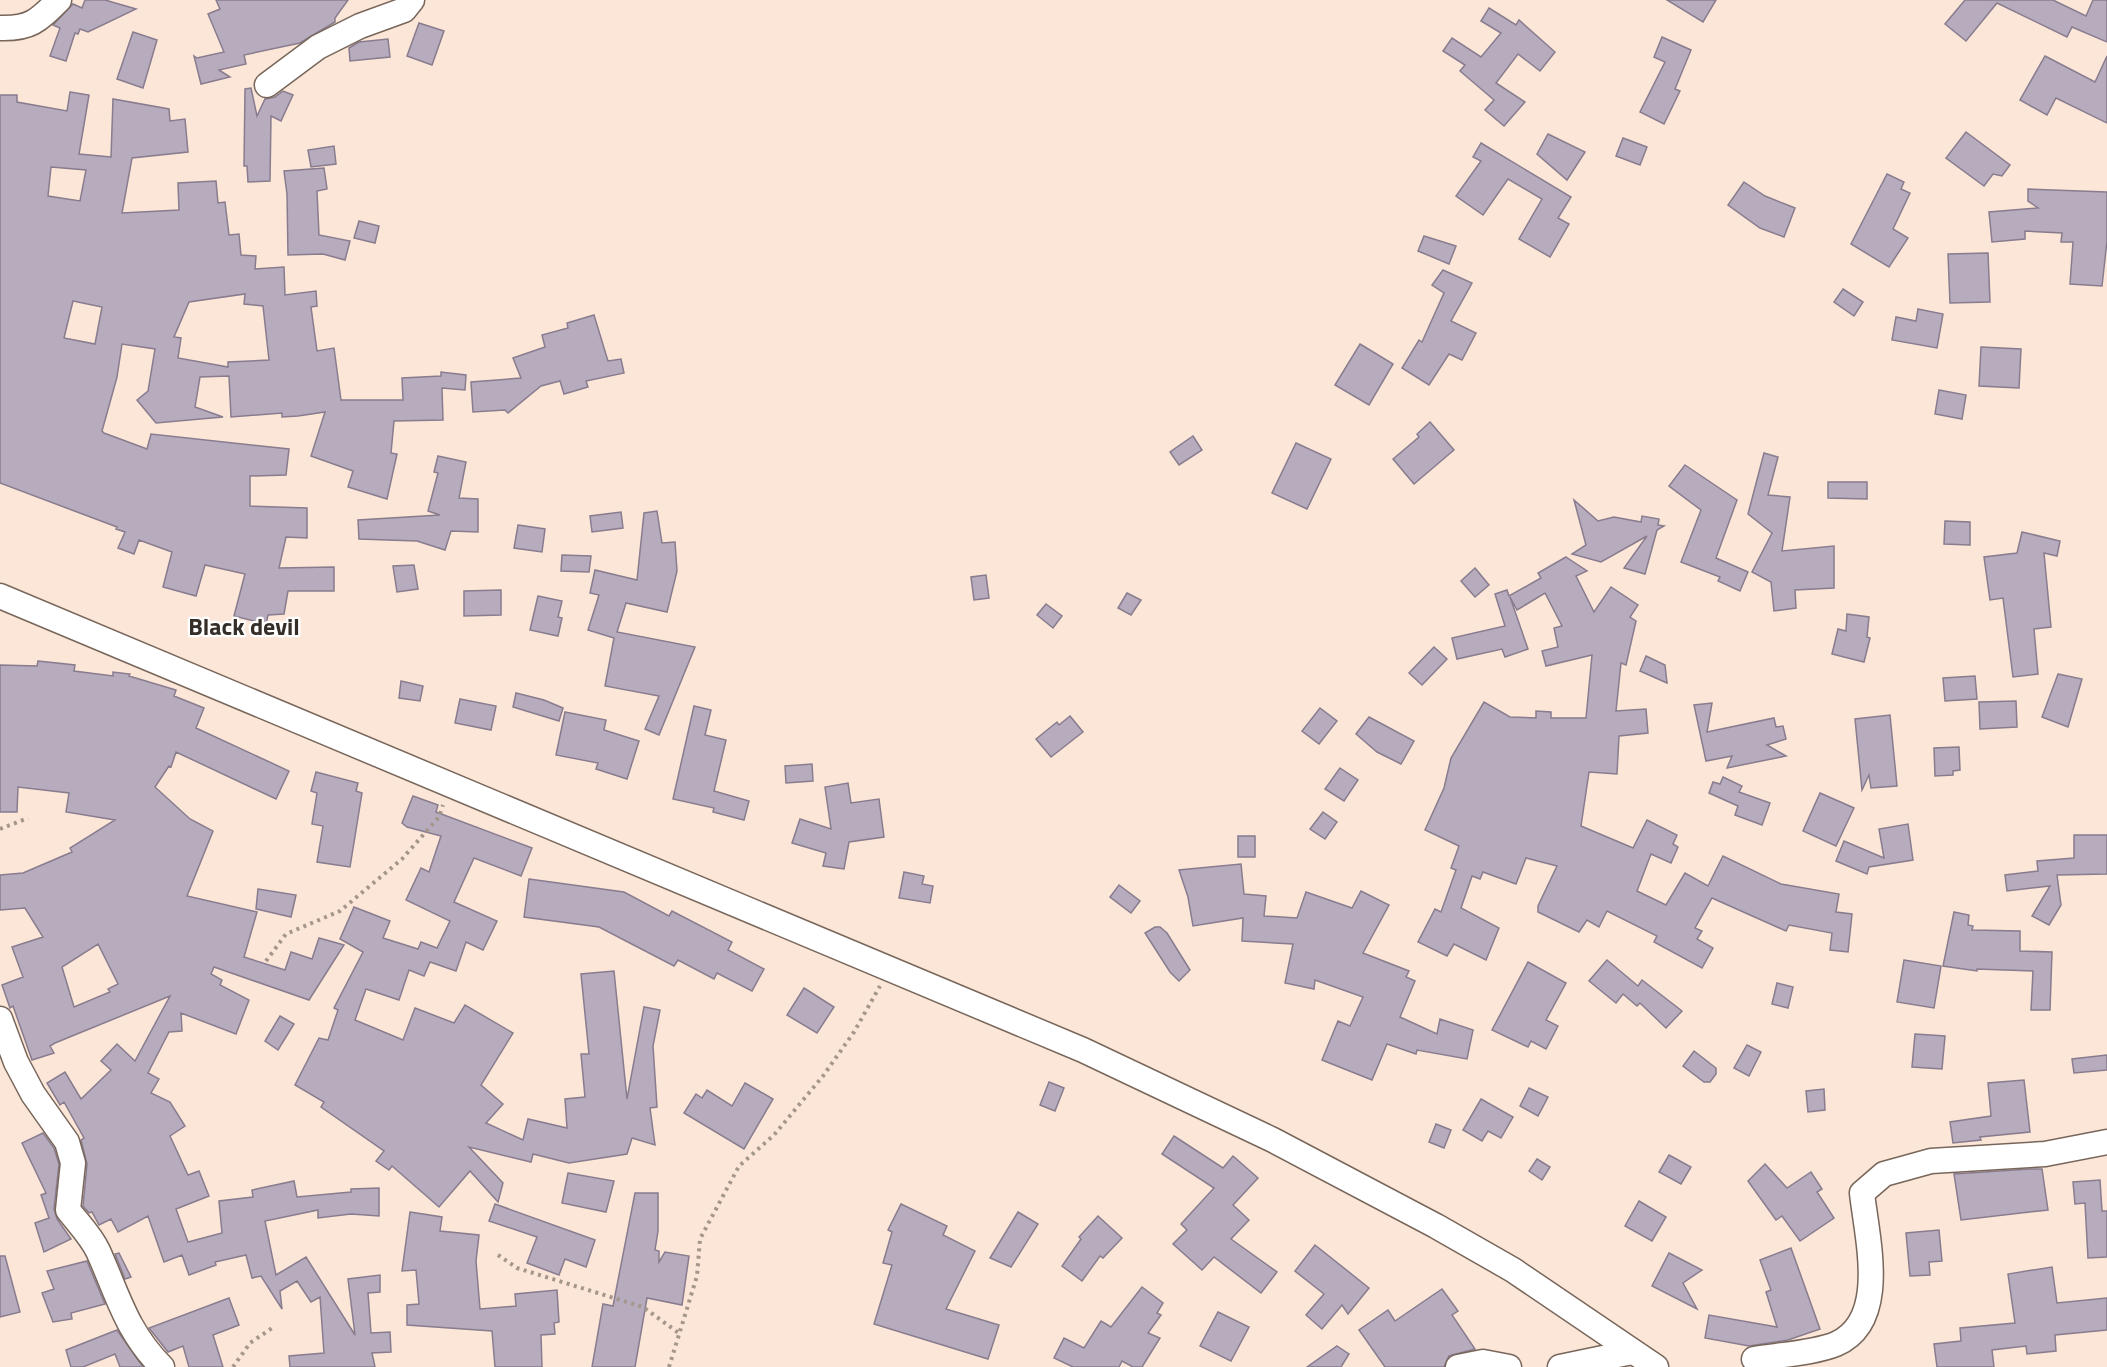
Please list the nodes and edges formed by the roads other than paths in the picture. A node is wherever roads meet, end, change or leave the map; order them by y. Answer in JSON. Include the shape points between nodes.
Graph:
{"nodes":[{"id":1,"x":59,"y":0,"type":"edge"},
{"id":2,"x":412,"y":0,"type":"edge"},
{"id":3,"x":0,"y":28,"type":"edge"},
{"id":4,"x":267,"y":85,"type":"dead end"},
{"id":5,"x":0,"y":596,"type":"edge"},
{"id":6,"x":0,"y":1018,"type":"edge"},
{"id":7,"x":2107,"y":1142,"type":"edge"},
{"id":8,"x":1632,"y":1352,"type":"junction"},
{"id":9,"x":1753,"y":1364,"type":"edge"},
{"id":10,"x":162,"y":1367,"type":"edge"},
{"id":11,"x":1458,"y":1367,"type":"edge"},
{"id":12,"x":1509,"y":1367,"type":"edge"},
{"id":13,"x":1560,"y":1367,"type":"edge"},
{"id":14,"x":1656,"y":1367,"type":"edge"}],
"edges":[{"from":1,"to":3,"type":"street","via":[[42,18],[22,29]]},
{"from":2,"to":4,"type":"street","via":[[404,10],[318,47]]},
{"from":5,"to":8,"type":"street","via":[[1083,1050],[1360,1185],[1514,1270]]},
{"from":6,"to":10,"type":"street","via":[[33,1094],[67,1142],[73,1163],[68,1210],[97,1249],[119,1306]]},
{"from":7,"to":9,"type":"street","via":[[2045,1154],[1931,1161],[1884,1174],[1862,1193],[1870,1299],[1865,1319],[1855,1332],[1835,1344]]},
{"from":8,"to":13,"type":"street"},
{"from":8,"to":14,"type":"street"},
{"from":11,"to":12,"type":"street","via":[[1483,1362]]}]}
